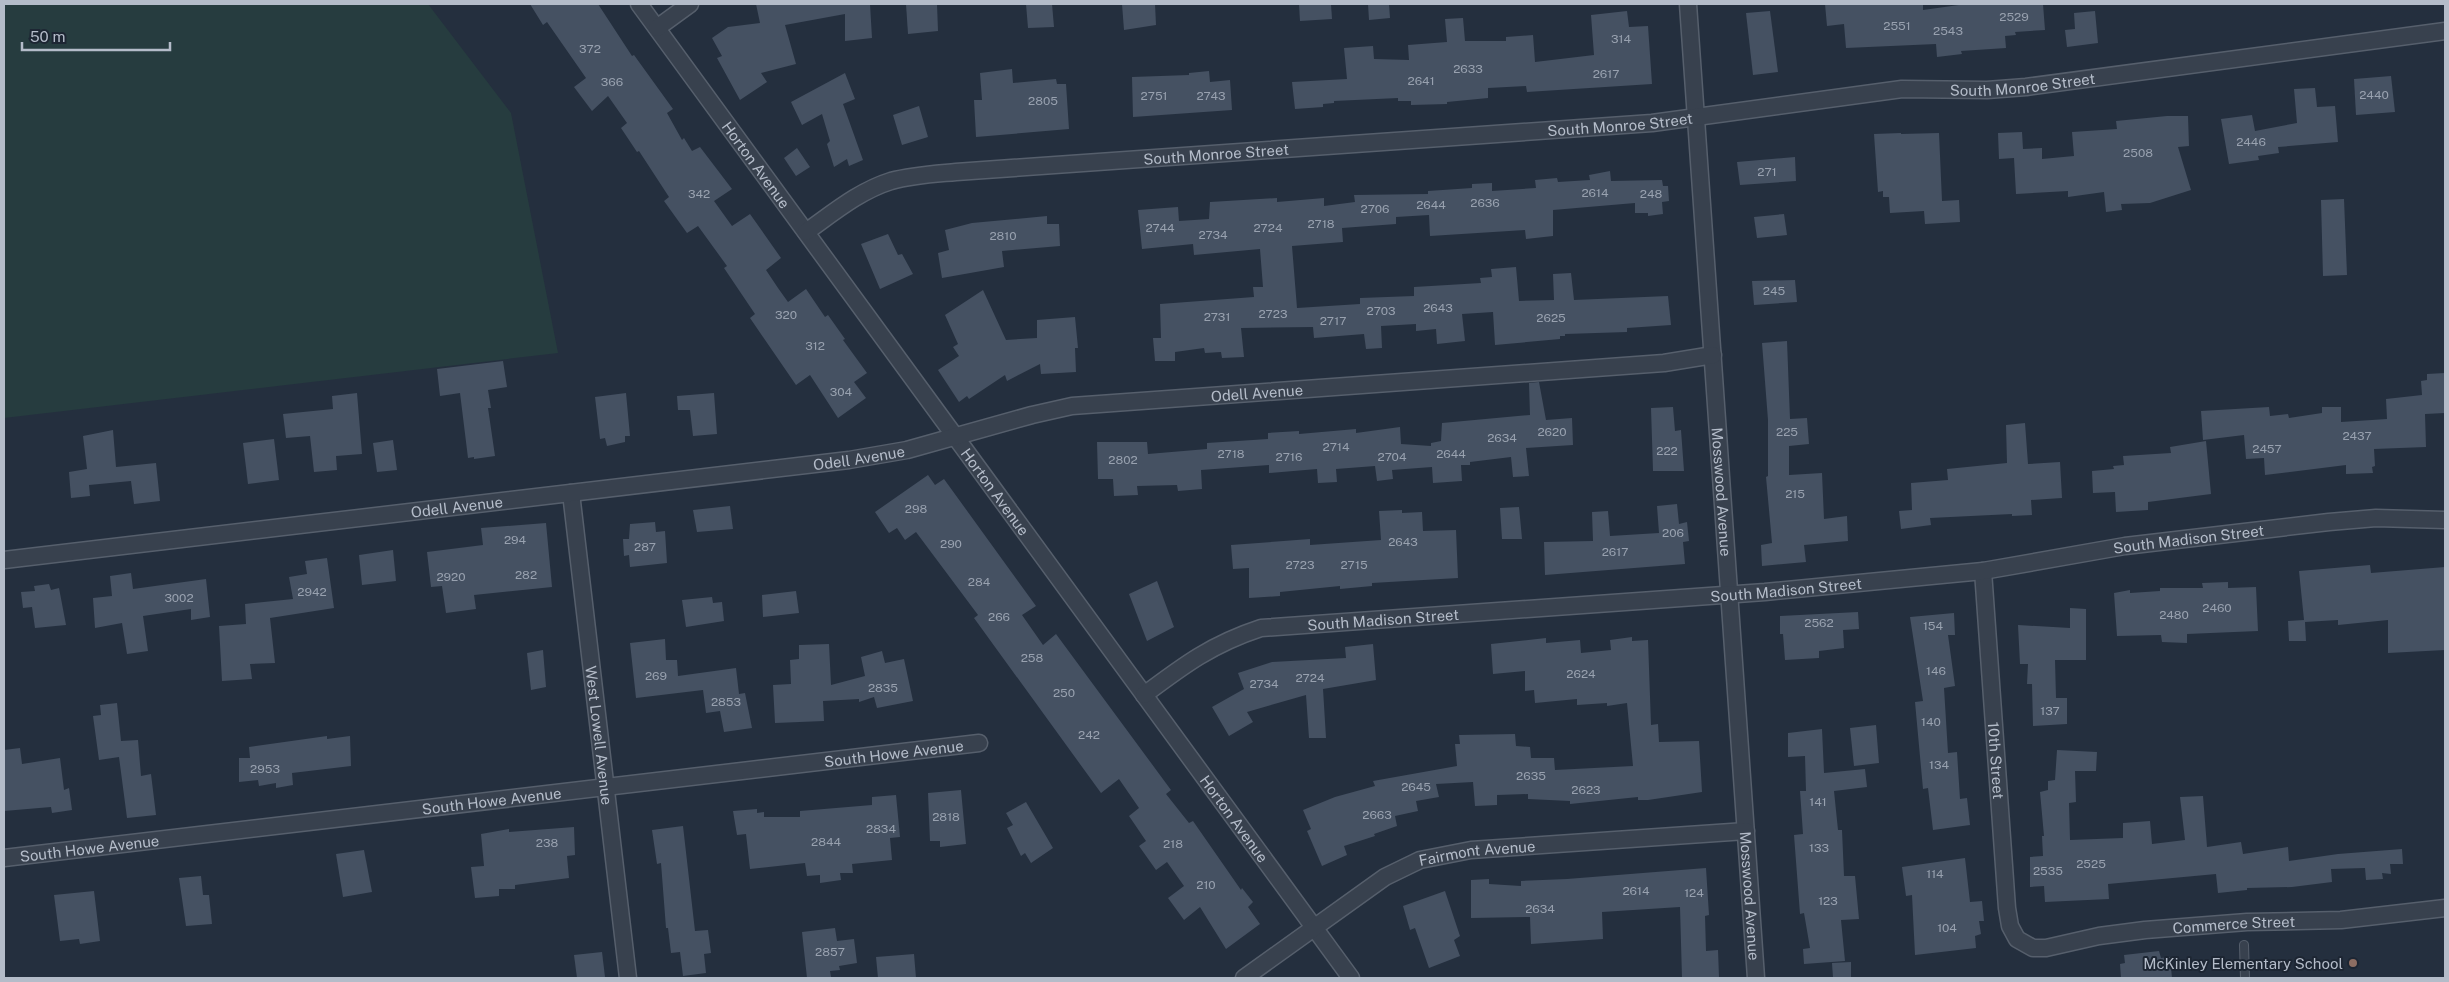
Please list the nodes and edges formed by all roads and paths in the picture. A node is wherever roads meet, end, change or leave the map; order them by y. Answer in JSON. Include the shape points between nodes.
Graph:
{"nodes":[{"id":1,"x":639,"y":4,"type":"edge"},
{"id":2,"x":690,"y":4,"type":"edge"},
{"id":3,"x":1688,"y":4,"type":"edge"},
{"id":4,"x":657,"y":28,"type":"junction"},
{"id":5,"x":2445,"y":31,"type":"edge"},
{"id":6,"x":1696,"y":119,"type":"junction"},
{"id":7,"x":806,"y":232,"type":"junction"},
{"id":8,"x":1712,"y":355,"type":"junction"},
{"id":9,"x":956,"y":437,"type":"junction"},
{"id":10,"x":571,"y":493,"type":"junction"},
{"id":11,"x":2445,"y":520,"type":"edge"},
{"id":12,"x":4,"y":560,"type":"edge"},
{"id":13,"x":1983,"y":571,"type":"junction"},
{"id":14,"x":1730,"y":595,"type":"junction"},
{"id":15,"x":1144,"y":695,"type":"junction"},
{"id":16,"x":979,"y":744,"type":"dead end"},
{"id":17,"x":606,"y":787,"type":"junction"},
{"id":18,"x":1746,"y":831,"type":"junction"},
{"id":19,"x":4,"y":858,"type":"edge"},
{"id":20,"x":2445,"y":908,"type":"edge"},
{"id":21,"x":1314,"y":927,"type":"junction"},
{"id":22,"x":2025,"y":944,"type":"joint"},
{"id":23,"x":2244,"y":945,"type":"dead end"},
{"id":24,"x":628,"y":978,"type":"edge"},
{"id":25,"x":1244,"y":978,"type":"edge"},
{"id":26,"x":1350,"y":978,"type":"edge"},
{"id":27,"x":1756,"y":978,"type":"edge"},
{"id":28,"x":2245,"y":978,"type":"edge"}],
"edges":[{"from":1,"to":4,"type":"street","name":"Horton Avenue"},
{"from":2,"to":4,"type":"street"},
{"from":3,"to":6,"type":"street","name":"Mosswood Avenue"},
{"from":4,"to":7,"type":"street","name":"Horton Avenue"},
{"from":5,"to":6,"type":"street","name":"South Monroe Street","via":[[2026,87],[1902,89]]},
{"from":6,"to":7,"type":"street","name":"South Monroe Street","via":[[910,177],[856,197]]},
{"from":6,"to":8,"type":"street","name":"Mosswood Avenue"},
{"from":7,"to":9,"type":"street","name":"Horton Avenue"},
{"from":8,"to":9,"type":"street","name":"Odell Avenue","via":[[1664,363],[1072,406]]},
{"from":8,"to":14,"type":"street","name":"Mosswood Avenue"},
{"from":9,"to":10,"type":"street","name":"Odell Avenue","via":[[849,460]]},
{"from":9,"to":15,"type":"street","name":"Horton Avenue"},
{"from":10,"to":12,"type":"street","name":"Odell Avenue"},
{"from":10,"to":17,"type":"street","name":"West Lowell Avenue"},
{"from":11,"to":13,"type":"street","name":"South Madison Street","via":[[2376,518],[2329,522],[2125,546]]},
{"from":13,"to":14,"type":"street","name":"South Madison Street"},
{"from":13,"to":22,"type":"street","name":"10th Street","via":[[2007,908],[2010,926],[2017,939]]},
{"from":14,"to":15,"type":"street","name":"South Madison Street","via":[[1261,628],[1212,647]]},
{"from":14,"to":18,"type":"street","name":"Mosswood Avenue"},
{"from":15,"to":21,"type":"street","name":"Horton Avenue"},
{"from":16,"to":17,"type":"street","name":"South Howe Avenue"},
{"from":17,"to":19,"type":"street","name":"South Howe Avenue"},
{"from":17,"to":24,"type":"street","name":"West Lowell Avenue"},
{"from":18,"to":21,"type":"street","name":"Fairmont Avenue","via":[[1436,855],[1384,877]]},
{"from":18,"to":27,"type":"street","name":"Mosswood Avenue"},
{"from":20,"to":22,"type":"street","name":"Commerce Street","via":[[2341,920],[2247,922],[2145,930],[2098,936],[2046,948]]},
{"from":21,"to":25,"type":"street","name":"Fairmont Avenue"},
{"from":21,"to":26,"type":"street","name":"Horton Avenue"},
{"from":23,"to":28,"type":"lane"}]}
